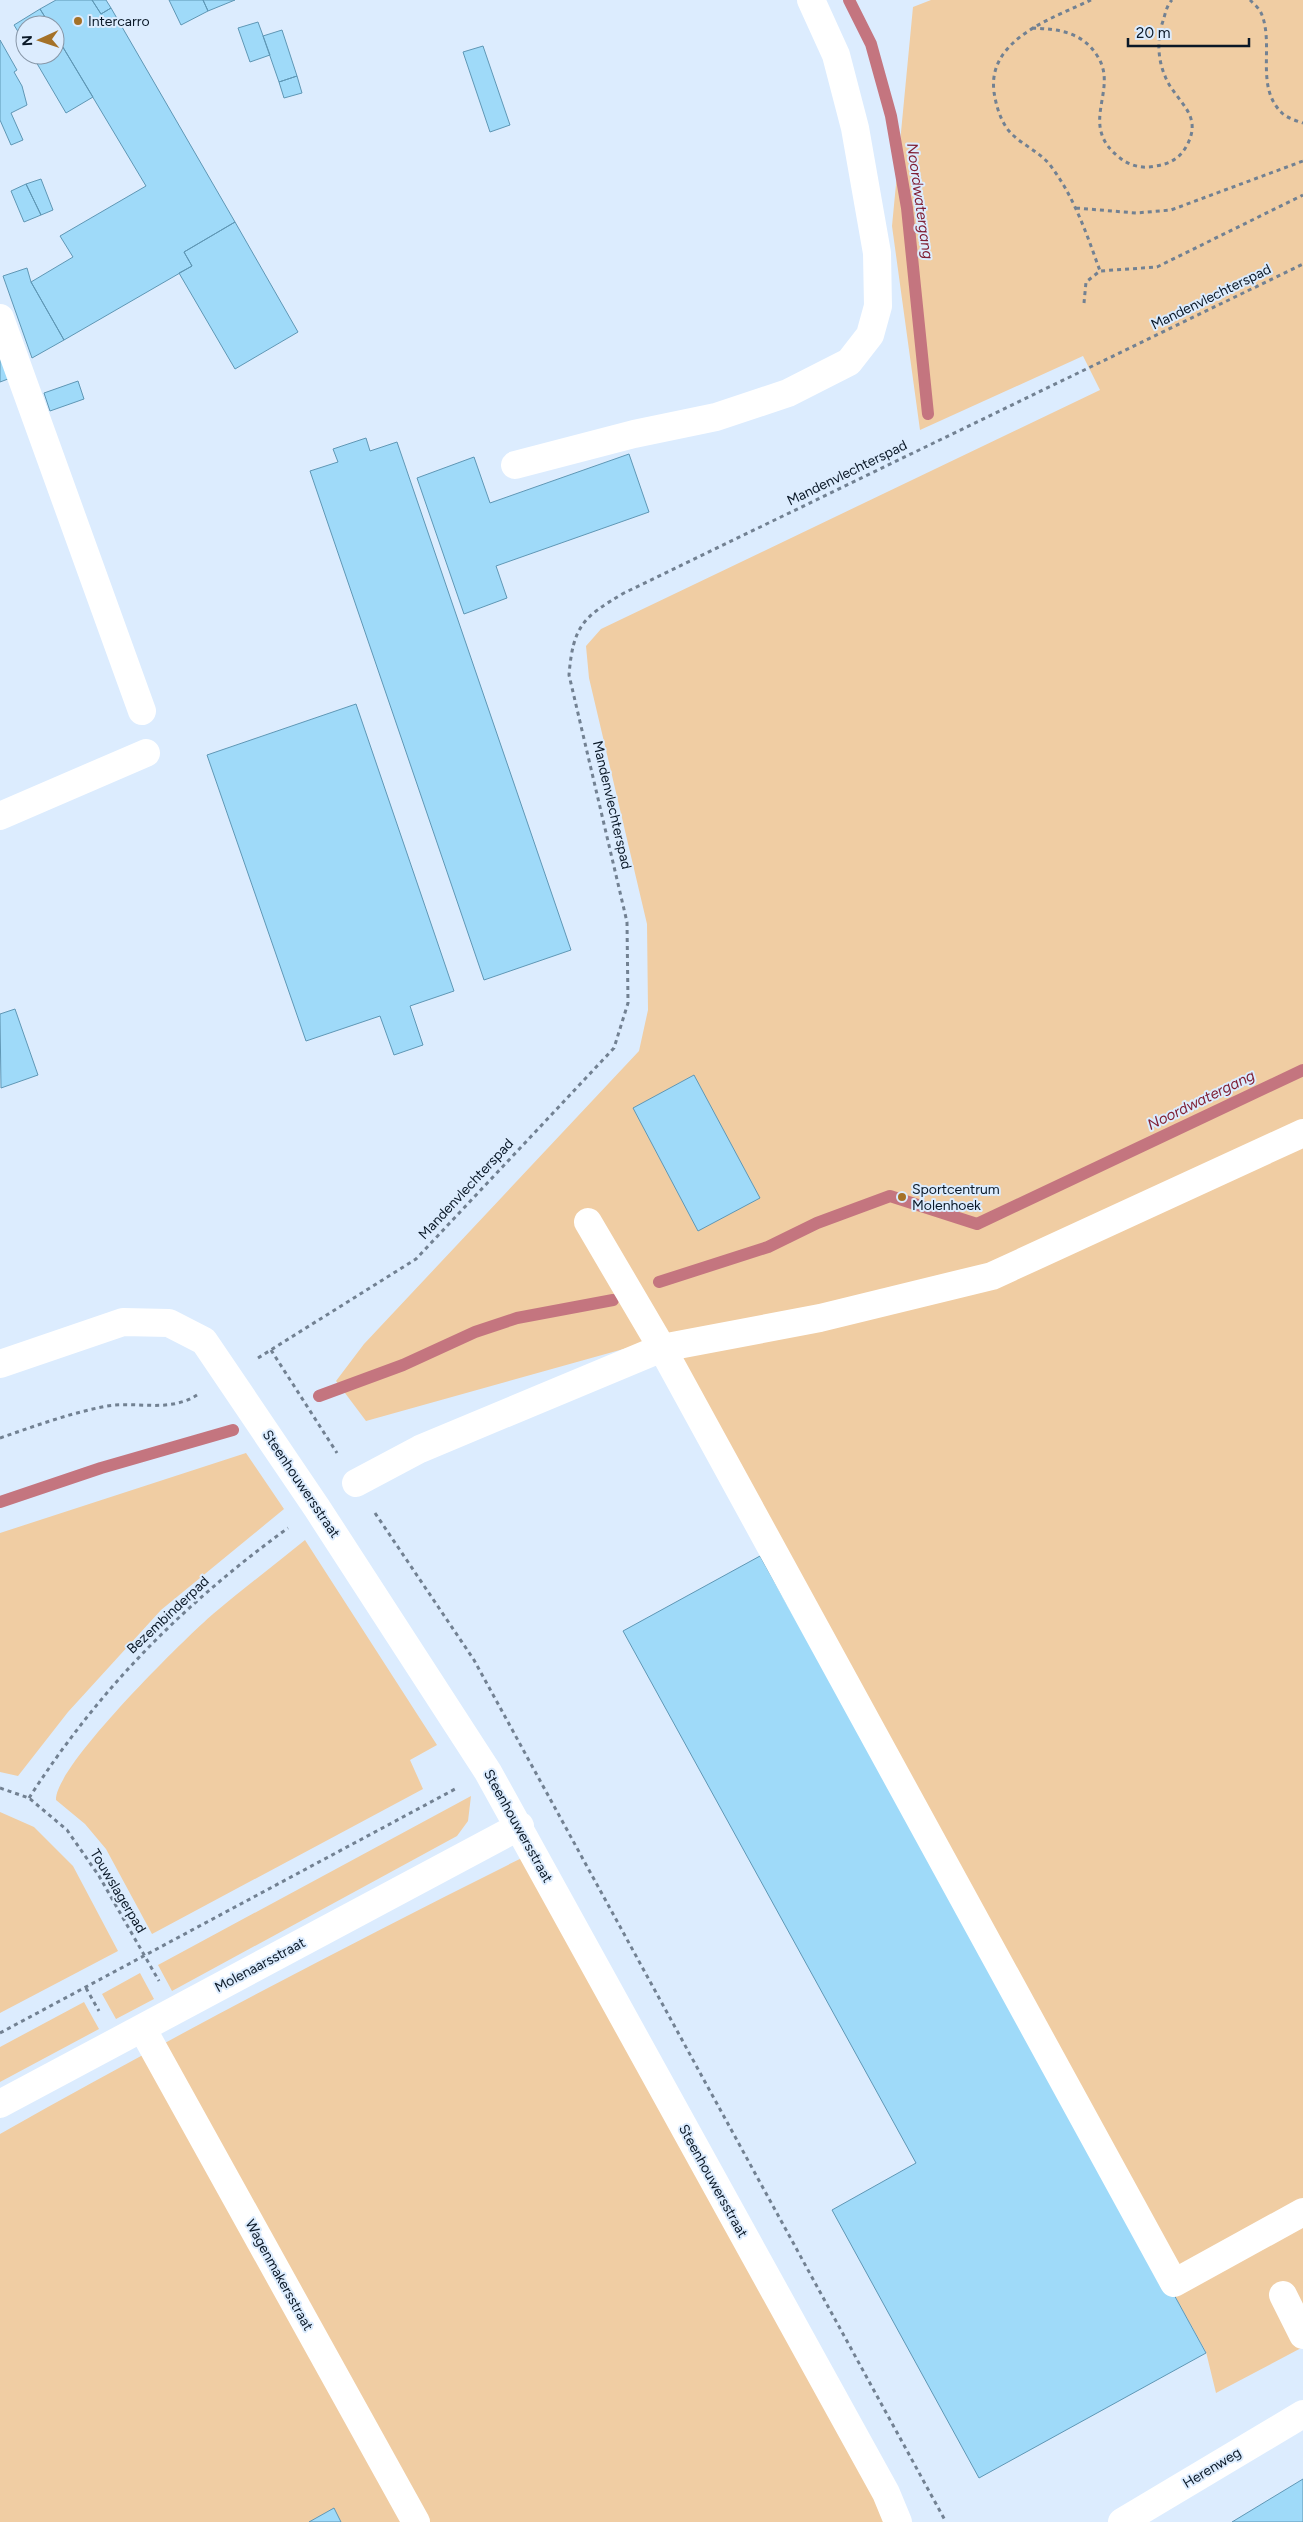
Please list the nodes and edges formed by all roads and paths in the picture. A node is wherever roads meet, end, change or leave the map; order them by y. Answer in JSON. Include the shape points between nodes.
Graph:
{"nodes":[{"id":1,"x":811,"y":0,"type":"edge"},
{"id":2,"x":1091,"y":0,"type":"edge"},
{"id":3,"x":1172,"y":0,"type":"edge"},
{"id":4,"x":1250,"y":0,"type":"edge"},
{"id":5,"x":1032,"y":28,"type":"junction"},
{"id":6,"x":1303,"y":123,"type":"edge"},
{"id":7,"x":1303,"y":162,"type":"edge"},
{"id":8,"x":1303,"y":195,"type":"edge"},
{"id":9,"x":1075,"y":208,"type":"junction"},
{"id":10,"x":1303,"y":264,"type":"edge"},
{"id":11,"x":1100,"y":271,"type":"junction"},
{"id":12,"x":1084,"y":303,"type":"dead end"},
{"id":13,"x":0,"y":318,"type":"edge"},
{"id":14,"x":515,"y":465,"type":"dead end"},
{"id":15,"x":142,"y":711,"type":"dead end"},
{"id":16,"x":146,"y":754,"type":"dead end"},
{"id":17,"x":0,"y":816,"type":"edge"},
{"id":18,"x":1303,"y":1134,"type":"edge"},
{"id":19,"x":588,"y":1222,"type":"dead end"},
{"id":20,"x":662,"y":1348,"type":"junction"},
{"id":21,"x":271,"y":1350,"type":"junction"},
{"id":22,"x":0,"y":1364,"type":"edge"},
{"id":23,"x":228,"y":1375,"type":"junction"},
{"id":24,"x":0,"y":1438,"type":"edge"},
{"id":25,"x":356,"y":1483,"type":"junction"},
{"id":26,"x":317,"y":1508,"type":"junction"},
{"id":27,"x":526,"y":1753,"type":"junction"},
{"id":28,"x":488,"y":1772,"type":"junction"},
{"id":29,"x":0,"y":1788,"type":"edge"},
{"id":30,"x":29,"y":1798,"type":"junction"},
{"id":31,"x":520,"y":1826,"type":"junction"},
{"id":32,"x":144,"y":1956,"type":"junction"},
{"id":33,"x":142,"y":2028,"type":"junction"},
{"id":34,"x":0,"y":2033,"type":"edge"},
{"id":35,"x":0,"y":2104,"type":"edge"},
{"id":36,"x":1303,"y":2212,"type":"edge"},
{"id":37,"x":1283,"y":2295,"type":"dead end"},
{"id":38,"x":1303,"y":2335,"type":"edge"},
{"id":39,"x":1303,"y":2414,"type":"edge"},
{"id":40,"x":416,"y":2522,"type":"edge"},
{"id":41,"x":898,"y":2522,"type":"edge"},
{"id":42,"x":946,"y":2522,"type":"edge"},
{"id":43,"x":1122,"y":2522,"type":"edge"}],
"edges":[{"from":1,"to":14,"type":"street","via":[[836,55],[856,128],[877,253],[878,306],[870,335],[849,362],[788,393],[716,417],[634,434]]},
{"from":2,"to":5,"type":"path"},
{"from":3,"to":5,"type":"path","via":[[1160,31],[1158,54],[1165,78],[1188,110],[1193,123],[1191,139],[1182,154],[1168,164],[1149,168],[1128,164],[1112,151],[1103,137],[1099,121],[1105,79],[1099,58],[1084,39],[1060,30]]},
{"from":4,"to":6,"type":"path","via":[[1261,13],[1268,39],[1266,70],[1269,96],[1283,114]]},
{"from":5,"to":9,"type":"path","via":[[1000,58],[992,80],[996,105],[1008,130],[1049,164]]},
{"from":7,"to":9,"type":"path","via":[[1171,210],[1136,213]]},
{"from":8,"to":11,"type":"path","via":[[1158,266]]},
{"from":9,"to":11,"type":"path"},
{"from":10,"to":21,"type":"path","name":"Mandenvlechterspad","via":[[624,593],[599,608],[582,624],[571,648],[569,675],[627,922],[628,1003],[614,1048],[416,1259]]},
{"from":11,"to":12,"type":"path","via":[[1086,282]]},
{"from":13,"to":15,"type":"street"},
{"from":16,"to":17,"type":"street"},
{"from":18,"to":20,"type":"street","via":[[992,1276],[820,1318]]},
{"from":19,"to":20,"type":"street"},
{"from":20,"to":25,"type":"street","via":[[420,1450]]},
{"from":20,"to":36,"type":"street","via":[[1174,2283]]},
{"from":21,"to":23,"type":"path","name":"Mandenvlechterspad"},
{"from":21,"to":25,"type":"path"},
{"from":22,"to":23,"type":"street","name":"Steenhouwersstraat","via":[[123,1322],[169,1322],[204,1342]]},
{"from":23,"to":24,"type":"path","name":"Mandenvlechterspad","via":[[189,1400],[170,1405],[111,1406],[80,1411]]},
{"from":23,"to":26,"type":"street","name":"Steenhouwersstraat"},
{"from":25,"to":27,"type":"path","via":[[474,1660]]},
{"from":26,"to":28,"type":"street","name":"Steenhouwersstraat"},
{"from":26,"to":30,"type":"path","name":"Bezembinderpad","via":[[261,1548],[157,1638],[98,1702]]},
{"from":27,"to":28,"type":"path"},
{"from":27,"to":42,"type":"path"},
{"from":28,"to":31,"type":"street","name":"Steenhouwersstraat"},
{"from":28,"to":32,"type":"path"},
{"from":29,"to":30,"type":"path","name":"Touwslagerpad"},
{"from":30,"to":32,"type":"path","name":"Touwslagerpad","via":[[66,1830],[99,1876]]},
{"from":31,"to":33,"type":"street","name":"Molenaarsstraat"},
{"from":31,"to":41,"type":"street","name":"Steenhouwersstraat","via":[[886,2493]]},
{"from":32,"to":34,"type":"path"},
{"from":33,"to":35,"type":"street","name":"Molenaarsstraat"},
{"from":33,"to":40,"type":"street","name":"Wagenmakersstraat"},
{"from":37,"to":38,"type":"street"},
{"from":39,"to":43,"type":"street","name":"Herenweg"}]}
